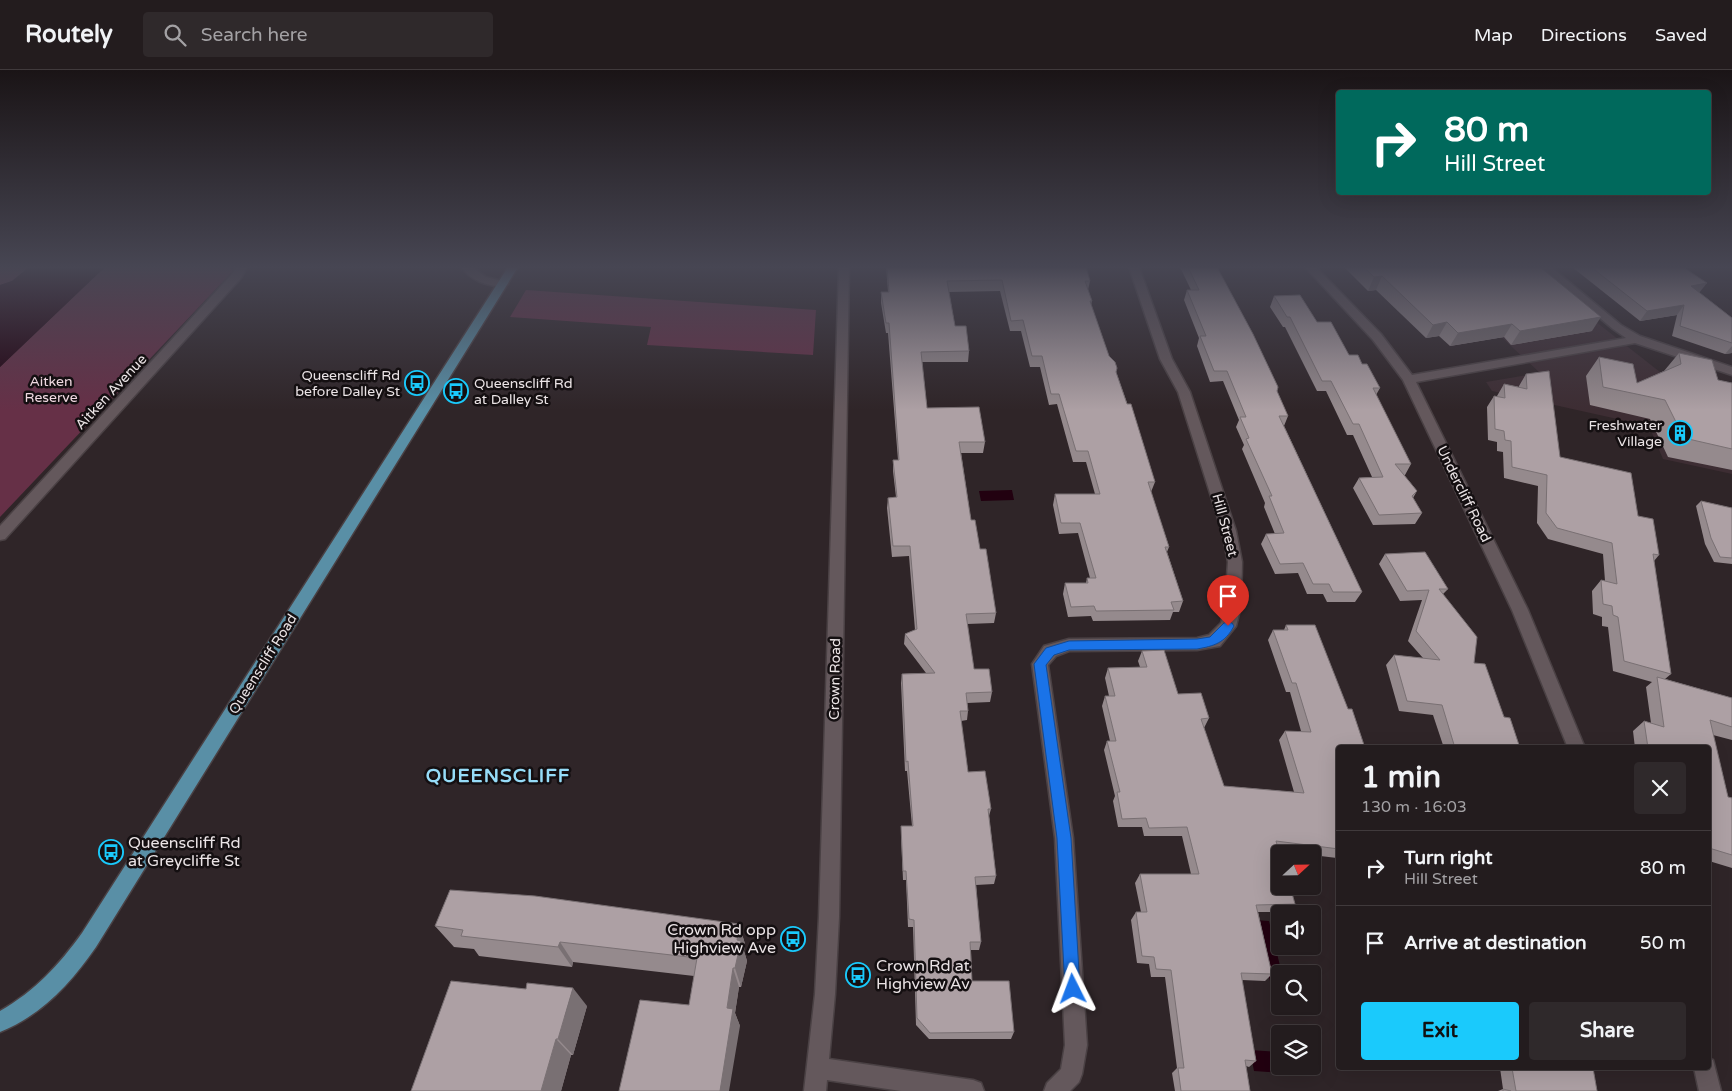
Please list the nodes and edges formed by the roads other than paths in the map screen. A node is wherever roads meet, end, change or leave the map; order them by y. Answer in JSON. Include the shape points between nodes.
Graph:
{"nodes":[{"id":1,"x":202,"y":315,"type":"edge"},
{"id":2,"x":483,"y":315,"type":"edge"},
{"id":3,"x":843,"y":315,"type":"edge"},
{"id":4,"x":1151,"y":315,"type":"edge"},
{"id":5,"x":1356,"y":315,"type":"edge"},
{"id":6,"x":1604,"y":315,"type":"edge"},
{"id":7,"x":1631,"y":336,"type":"junction"},
{"id":8,"x":1732,"y":371,"type":"edge"},
{"id":9,"x":1409,"y":379,"type":"junction"},
{"id":10,"x":0,"y":535,"type":"edge"},
{"id":11,"x":1576,"y":745,"type":"edge"},
{"id":12,"x":0,"y":1022,"type":"edge"},
{"id":13,"x":819,"y":1068,"type":"junction"},
{"id":14,"x":1705,"y":1070,"type":"edge"},
{"id":15,"x":815,"y":1091,"type":"edge"},
{"id":16,"x":972,"y":1091,"type":"edge"},
{"id":17,"x":1055,"y":1091,"type":"edge"},
{"id":18,"x":1710,"y":1091,"type":"edge"}],
"edges":[{"from":1,"to":10,"type":"street","name":"Aitken Avenue"},
{"from":2,"to":12,"type":"main road","name":"Queenscliff Road","via":[[89,940],[45,994]]},
{"from":3,"to":13,"type":"street","name":"Crown Road","via":[[829,917]]},
{"from":4,"to":17,"type":"street","name":"Hill Street","via":[[1166,359],[1184,392],[1229,531],[1235,562],[1233,606],[1228,626],[1214,641],[1197,644],[1069,645],[1050,651],[1040,664],[1064,838],[1076,1045],[1071,1074]]},
{"from":5,"to":9,"type":"street","name":"Undercliff Road"},
{"from":6,"to":7,"type":"street"},
{"from":7,"to":8,"type":"street"},
{"from":7,"to":9,"type":"street","via":[[1597,348]]},
{"from":9,"to":11,"type":"street","name":"Undercliff Road","via":[[1520,610]]},
{"from":13,"to":15,"type":"street","name":"Crown Road"},
{"from":13,"to":16,"type":"street"},
{"from":14,"to":18,"type":"street"}]}
